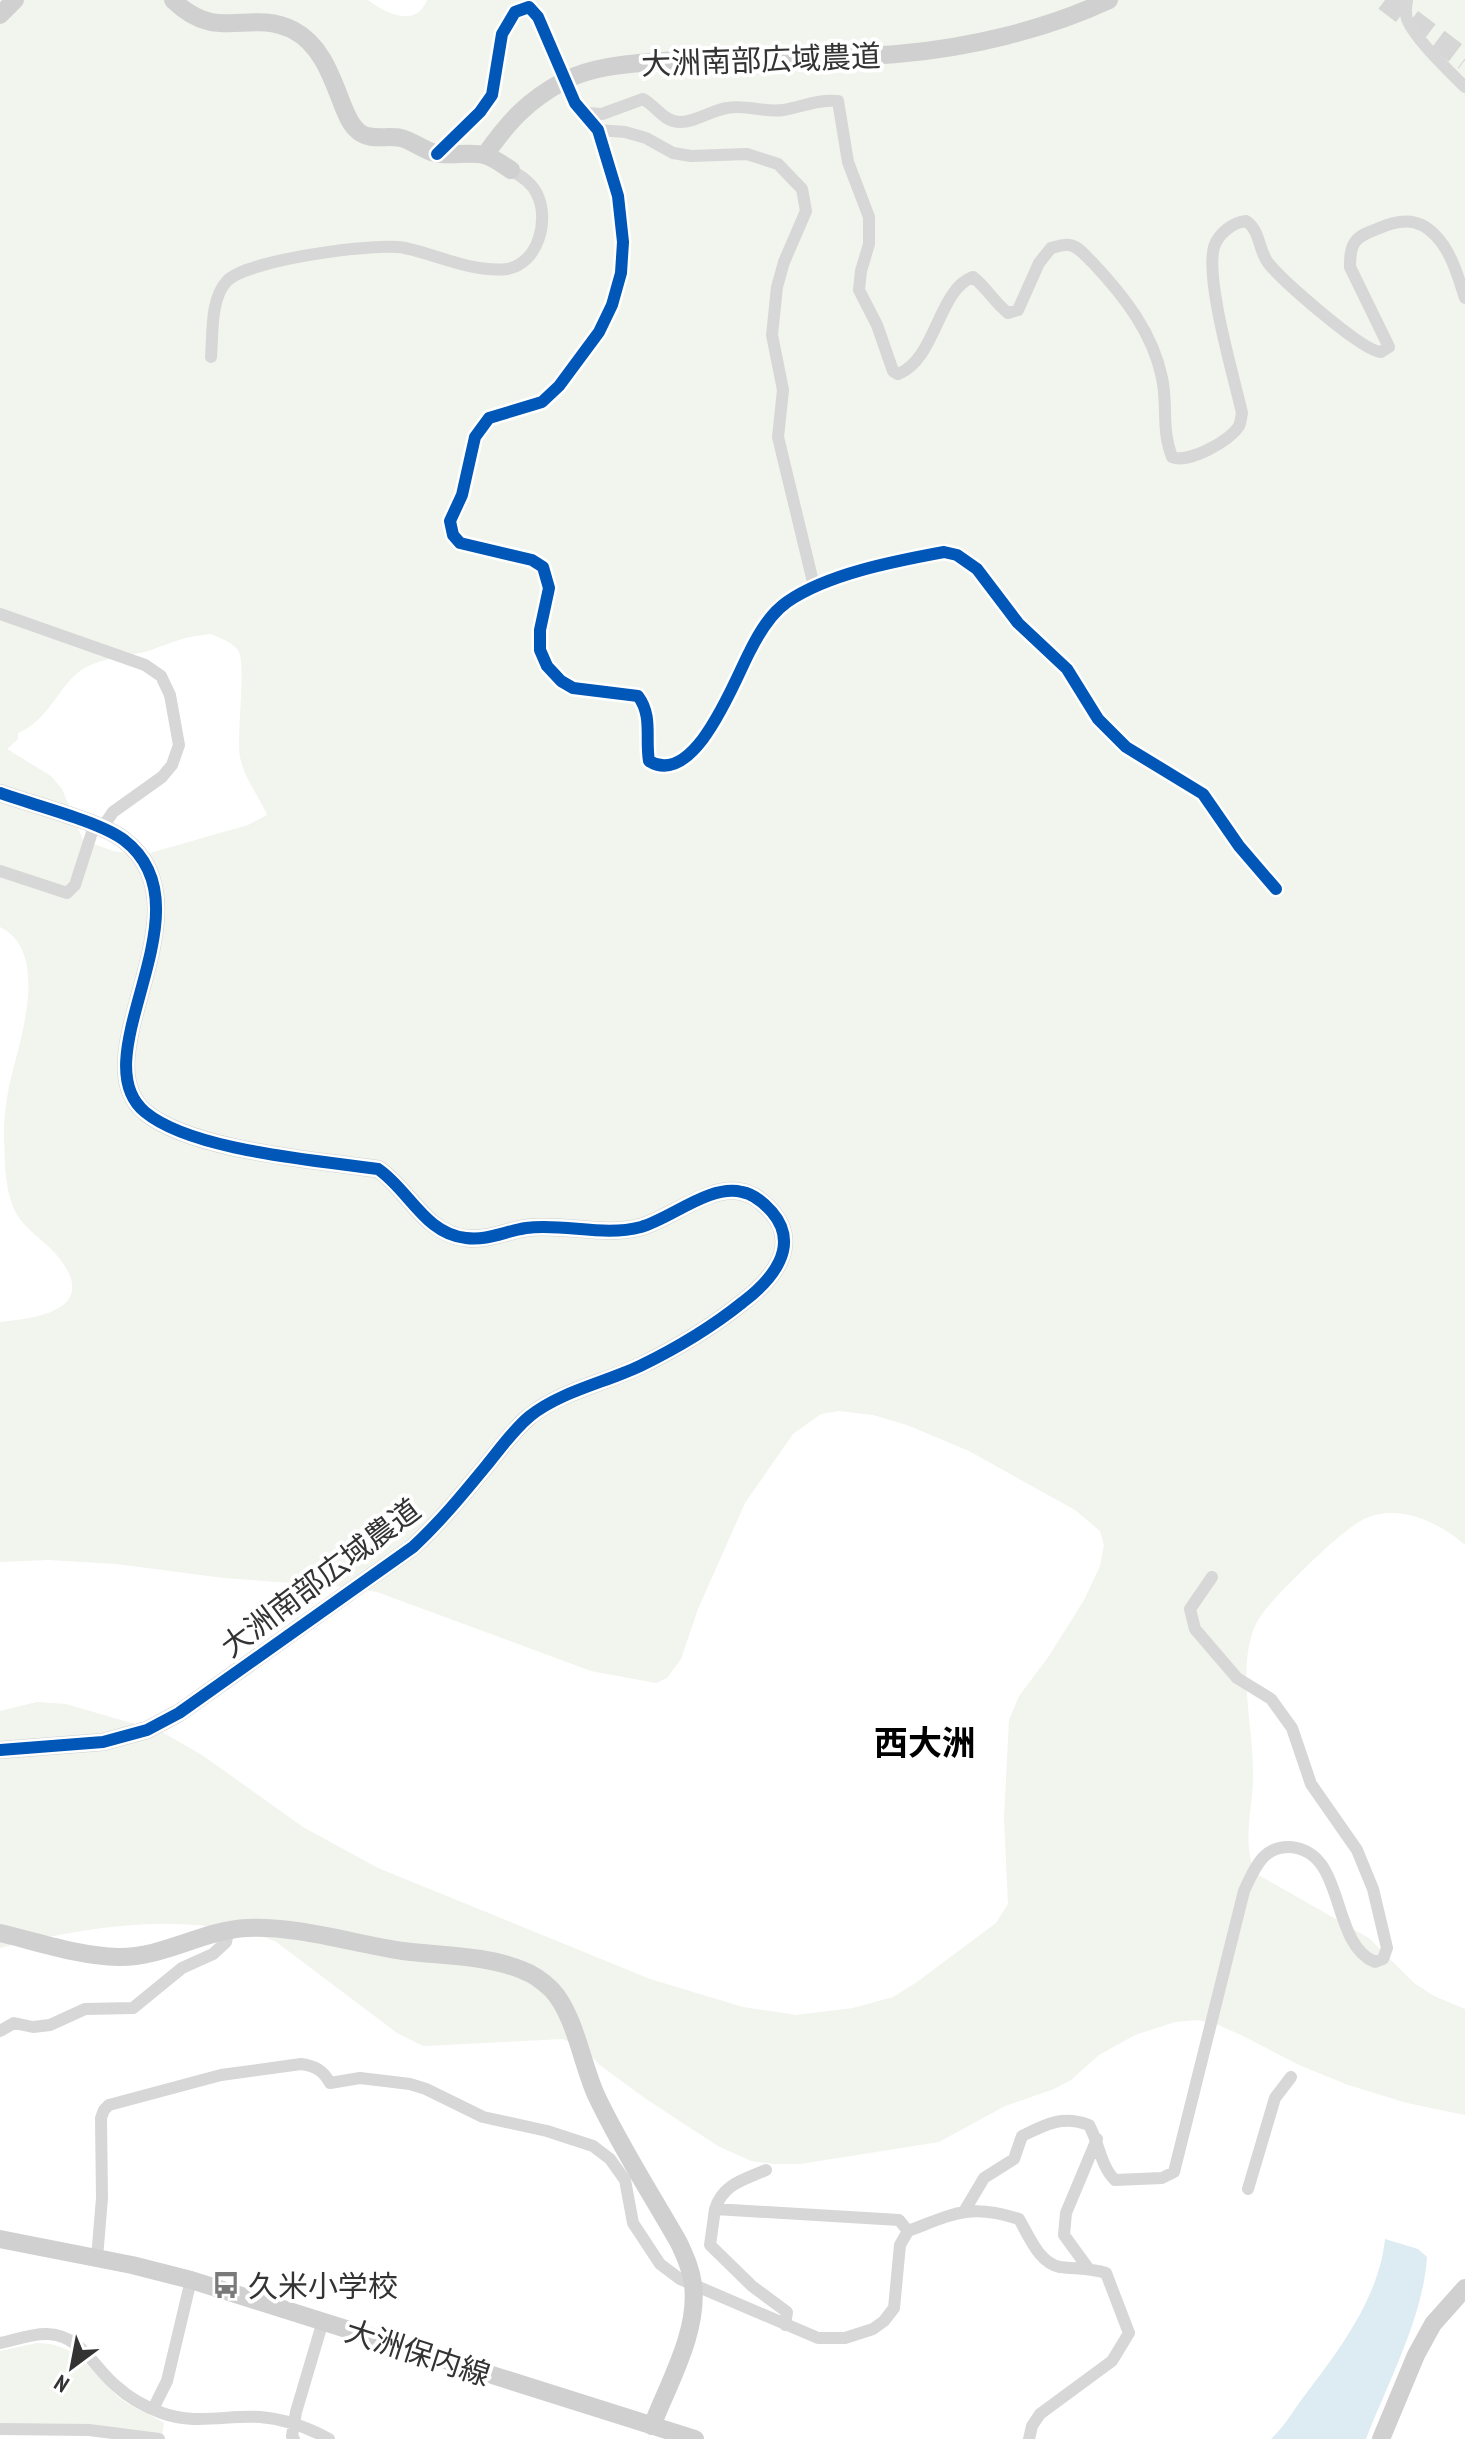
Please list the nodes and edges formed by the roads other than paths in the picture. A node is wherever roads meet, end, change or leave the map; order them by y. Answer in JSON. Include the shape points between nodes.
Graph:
{"nodes":[{"id":1,"x":15,"y":0,"type":"edge"},
{"id":2,"x":173,"y":0,"type":"edge"},
{"id":3,"x":1109,"y":0,"type":"edge"},
{"id":4,"x":1407,"y":0,"type":"edge"},
{"id":5,"x":0,"y":15,"type":"edge"},
{"id":6,"x":566,"y":80,"type":"junction"},
{"id":7,"x":1465,"y":87,"type":"edge"},
{"id":8,"x":586,"y":113,"type":"junction"},
{"id":9,"x":598,"y":130,"type":"junction"},
{"id":10,"x":437,"y":154,"type":"junction"},
{"id":11,"x":485,"y":155,"type":"junction"},
{"id":12,"x":511,"y":170,"type":"joint"},
{"id":13,"x":1465,"y":298,"type":"edge"},
{"id":14,"x":211,"y":357,"type":"dead end"},
{"id":15,"x":814,"y":586,"type":"junction"},
{"id":16,"x":0,"y":614,"type":"edge"},
{"id":17,"x":0,"y":793,"type":"edge"},
{"id":18,"x":98,"y":827,"type":"junction"},
{"id":19,"x":0,"y":871,"type":"edge"},
{"id":20,"x":1276,"y":889,"type":"dead end"},
{"id":21,"x":1212,"y":1577,"type":"dead end"},
{"id":22,"x":0,"y":1750,"type":"edge"},
{"id":23,"x":229,"y":1929,"type":"junction"},
{"id":24,"x":0,"y":1933,"type":"edge"},
{"id":25,"x":0,"y":2031,"type":"edge"},
{"id":26,"x":1291,"y":2077,"type":"dead end"},
{"id":27,"x":1097,"y":2139,"type":"junction"},
{"id":28,"x":766,"y":2170,"type":"dead end"},
{"id":29,"x":1248,"y":2189,"type":"dead end"},
{"id":30,"x":715,"y":2209,"type":"junction"},
{"id":31,"x":965,"y":2210,"type":"junction"},
{"id":32,"x":908,"y":2231,"type":"junction"},
{"id":33,"x":0,"y":2239,"type":"edge"},
{"id":34,"x":97,"y":2258,"type":"junction"},
{"id":35,"x":1088,"y":2268,"type":"junction"},
{"id":36,"x":191,"y":2280,"type":"junction"},
{"id":37,"x":693,"y":2283,"type":"junction"},
{"id":38,"x":1465,"y":2288,"type":"edge"},
{"id":39,"x":323,"y":2321,"type":"junction"},
{"id":40,"x":785,"y":2325,"type":"junction"},
{"id":41,"x":0,"y":2343,"type":"edge"},
{"id":42,"x":153,"y":2409,"type":"junction"},
{"id":43,"x":293,"y":2423,"type":"junction"},
{"id":44,"x":652,"y":2426,"type":"junction"},
{"id":45,"x":0,"y":2429,"type":"edge"},
{"id":46,"x":159,"y":2439,"type":"edge"},
{"id":47,"x":294,"y":2439,"type":"edge"},
{"id":48,"x":329,"y":2439,"type":"edge"},
{"id":49,"x":695,"y":2439,"type":"edge"},
{"id":50,"x":1029,"y":2439,"type":"edge"},
{"id":51,"x":1381,"y":2439,"type":"edge"}],
"edges":[{"from":1,"to":5,"type":"street"},
{"from":2,"to":10,"type":"street","via":[[214,24],[280,24],[297,32],[321,57],[360,133],[400,138]]},
{"from":3,"to":6,"type":"street","name":"大洲南部広域農道","via":[[1031,30],[945,49],[698,57],[629,64]]},
{"from":4,"to":7,"type":"street","via":[[1409,23]]},
{"from":6,"to":8,"type":"street","via":[[575,103]]},
{"from":6,"to":10,"type":"street","via":[[538,17],[529,7],[515,12],[502,34],[492,95]]},
{"from":6,"to":11,"type":"street","name":"大洲南部広域農道","via":[[508,122]]},
{"from":8,"to":9,"type":"street"},
{"from":8,"to":13,"type":"street","via":[[602,114],[643,99],[664,118],[681,123],[726,108],[780,111],[823,99],[838,101],[848,162],[869,217],[859,290],[893,371],[908,370],[966,279],[973,277],[985,286],[1008,313],[1018,310],[1039,263],[1051,248],[1069,245],[1112,284],[1139,320],[1162,380],[1166,440],[1172,457],[1180,460],[1228,436],[1242,413],[1217,307],[1213,250],[1219,236],[1239,222],[1253,226],[1267,262],[1374,352],[1389,347],[1350,267],[1350,253],[1365,234],[1396,221],[1415,221],[1435,234],[1455,266]]},
{"from":9,"to":15,"type":"street","via":[[625,132],[691,156],[747,154],[778,164],[802,189],[806,211],[777,287],[772,335],[783,390],[778,437]]},
{"from":9,"to":15,"type":"street","via":[[618,196],[623,242],[612,305],[559,386],[542,402],[489,418],[475,437],[462,495],[450,521],[453,535],[460,543],[543,567],[549,588],[540,650],[547,666],[573,688],[638,696],[649,716],[649,761],[659,767],[683,758],[702,740],[766,623],[784,604]]},
{"from":10,"to":11,"type":"street"},
{"from":11,"to":12,"type":"street"},
{"from":12,"to":14,"type":"street","via":[[528,181],[543,210],[536,246],[525,261],[508,269],[486,268],[378,246],[237,273],[218,295]]},
{"from":15,"to":20,"type":"street","via":[[921,556],[957,555],[977,569],[1018,623],[1067,669],[1098,719],[1126,747],[1203,794]]},
{"from":16,"to":18,"type":"street","via":[[145,665],[161,676],[170,695],[179,745],[172,765]]},
{"from":17,"to":18,"type":"street","name":"大洲南部広域農道"},
{"from":18,"to":19,"type":"street","via":[[67,893]]},
{"from":18,"to":22,"type":"street","name":"大洲南部広域農道","via":[[124,840],[146,862],[156,887],[152,943],[126,1079],[142,1110],[162,1123],[212,1142],[378,1169],[428,1221],[465,1238],[549,1227],[620,1232],[716,1192],[742,1191],[763,1201],[780,1221],[785,1243],[768,1281],[715,1324],[530,1417],[413,1547],[179,1713],[116,1739]]},
{"from":21,"to":27,"type":"street","via":[[1190,1609],[1195,1629],[1237,1678],[1271,1699],[1292,1728],[1311,1784],[1357,1850],[1387,1948],[1383,1959],[1375,1962],[1363,1957],[1350,1939],[1333,1887],[1304,1848],[1266,1853],[1244,1891],[1174,2172],[1162,2178],[1115,2180],[1106,2171]]},
{"from":23,"to":24,"type":"street","via":[[120,1957]]},
{"from":23,"to":25,"type":"street","via":[[226,1942],[213,1954],[182,1968],[133,2008],[85,2009],[50,2025],[14,2023]]},
{"from":23,"to":37,"type":"street","via":[[276,1929],[488,1962],[540,1979],[567,2014],[585,2072],[679,2243]]},
{"from":26,"to":29,"type":"street","via":[[1275,2098]]},
{"from":27,"to":31,"type":"street","via":[[1089,2125],[1073,2119],[1035,2129],[1022,2136],[1014,2159],[984,2178]]},
{"from":27,"to":35,"type":"street","via":[[1066,2213],[1064,2235]]},
{"from":28,"to":30,"type":"street","via":[[719,2194]]},
{"from":30,"to":32,"type":"street","via":[[899,2220]]},
{"from":30,"to":40,"type":"street","via":[[710,2245],[787,2312]]},
{"from":31,"to":32,"type":"street"},
{"from":31,"to":35,"type":"street","via":[[1019,2219],[1041,2256],[1057,2267]]},
{"from":32,"to":40,"type":"street","via":[[900,2245],[894,2308],[884,2321],[833,2340]]},
{"from":33,"to":34,"type":"street","name":"大洲保内線"},
{"from":34,"to":36,"type":"street","name":"大洲保内線"},
{"from":34,"to":37,"type":"street","via":[[101,2118],[109,2105],[221,2075],[301,2064],[324,2072],[330,2083],[360,2078],[410,2084],[483,2117],[593,2146],[625,2180],[633,2223],[649,2251],[680,2279]]},
{"from":35,"to":50,"type":"street","via":[[1106,2273],[1129,2333],[1112,2361],[1040,2414]]},
{"from":36,"to":39,"type":"street","name":"大洲保内線"},
{"from":36,"to":42,"type":"street","via":[[167,2381]]},
{"from":37,"to":40,"type":"street"},
{"from":37,"to":44,"type":"street","via":[[691,2320]]},
{"from":38,"to":51,"type":"street","via":[[1433,2324]]},
{"from":39,"to":43,"type":"street"},
{"from":39,"to":44,"type":"street","name":"大洲保内線"},
{"from":41,"to":42,"type":"street","via":[[49,2334],[63,2337],[119,2388]]},
{"from":42,"to":43,"type":"street","via":[[189,2419],[257,2417]]},
{"from":43,"to":47,"type":"street"},
{"from":43,"to":48,"type":"street"},
{"from":44,"to":49,"type":"street","name":"大洲保内線"},
{"from":45,"to":46,"type":"street","via":[[89,2430]]}]}
